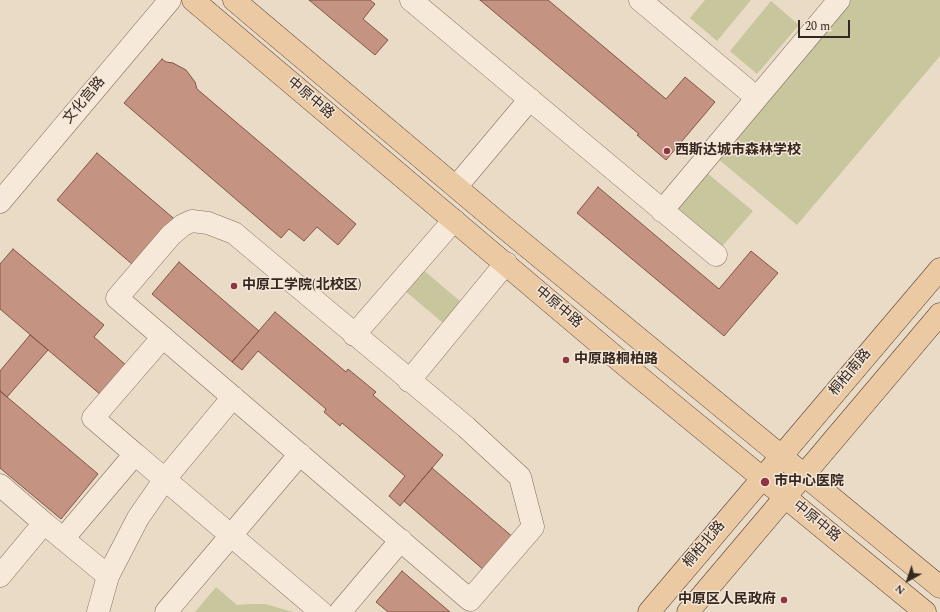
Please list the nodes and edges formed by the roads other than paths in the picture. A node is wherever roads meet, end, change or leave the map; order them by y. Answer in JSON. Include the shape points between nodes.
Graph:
{"nodes":[{"id":1,"x":170,"y":0,"type":"edge"},
{"id":2,"x":193,"y":0,"type":"edge"},
{"id":3,"x":234,"y":0,"type":"edge"},
{"id":4,"x":412,"y":0,"type":"edge"},
{"id":5,"x":640,"y":0,"type":"edge"},
{"id":6,"x":839,"y":0,"type":"edge"},
{"id":7,"x":757,"y":98,"type":"junction"},
{"id":8,"x":530,"y":99,"type":"junction"},
{"id":9,"x":456,"y":187,"type":"junction"},
{"id":10,"x":0,"y":202,"type":"edge"},
{"id":11,"x":662,"y":211,"type":"junction"},
{"id":12,"x":454,"y":220,"type":"junction"},
{"id":13,"x":716,"y":255,"type":"dead end"},
{"id":14,"x":506,"y":264,"type":"junction"},
{"id":15,"x":940,"y":268,"type":"edge"},
{"id":16,"x":940,"y":314,"type":"edge"},
{"id":17,"x":354,"y":335,"type":"junction"},
{"id":18,"x":162,"y":337,"type":"junction"},
{"id":19,"x":409,"y":380,"type":"junction"},
{"id":20,"x":233,"y":397,"type":"junction"},
{"id":21,"x":135,"y":454,"type":"junction"},
{"id":22,"x":300,"y":454,"type":"junction"},
{"id":23,"x":781,"y":455,"type":"junction"},
{"id":24,"x":804,"y":474,"type":"junction"},
{"id":25,"x":762,"y":478,"type":"junction"},
{"id":26,"x":165,"y":479,"type":"junction"},
{"id":27,"x":0,"y":485,"type":"edge"},
{"id":28,"x":785,"y":497,"type":"junction"},
{"id":29,"x":44,"y":523,"type":"junction"},
{"id":30,"x":231,"y":536,"type":"junction"},
{"id":31,"x":63,"y":538,"type":"junction"},
{"id":32,"x":401,"y":540,"type":"junction"},
{"id":33,"x":0,"y":576,"type":"edge"},
{"id":34,"x":108,"y":576,"type":"junction"},
{"id":35,"x":940,"y":587,"type":"edge"},
{"id":36,"x":98,"y":612,"type":"edge"},
{"id":37,"x":166,"y":612,"type":"edge"},
{"id":38,"x":321,"y":612,"type":"edge"},
{"id":39,"x":340,"y":612,"type":"edge"},
{"id":40,"x":649,"y":612,"type":"edge"},
{"id":41,"x":688,"y":612,"type":"edge"},
{"id":42,"x":925,"y":612,"type":"edge"}],
"edges":[{"from":1,"to":10,"type":"street","name":"文化宫路"},
{"from":2,"to":12,"type":"main road","name":"中原中路"},
{"from":3,"to":9,"type":"main road","name":"中原中路"},
{"from":4,"to":8,"type":"street"},
{"from":5,"to":7,"type":"street"},
{"from":6,"to":7,"type":"street"},
{"from":7,"to":11,"type":"street"},
{"from":8,"to":9,"type":"street"},
{"from":8,"to":11,"type":"street"},
{"from":9,"to":23,"type":"main road","name":"中原中路"},
{"from":11,"to":13,"type":"street"},
{"from":12,"to":14,"type":"main road","name":"中原中路"},
{"from":12,"to":17,"type":"street"},
{"from":14,"to":19,"type":"street"},
{"from":14,"to":25,"type":"main road","name":"中原中路"},
{"from":15,"to":23,"type":"main road","name":"桐柏南路"},
{"from":16,"to":24,"type":"main road"},
{"from":17,"to":18,"type":"street","via":[[234,233],[208,223],[192,221],[171,236],[117,298]]},
{"from":17,"to":19,"type":"street"},
{"from":18,"to":20,"type":"street"},
{"from":18,"to":21,"type":"street","via":[[94,418]]},
{"from":19,"to":32,"type":"street","via":[[466,427],[520,477],[533,527],[470,600]]},
{"from":20,"to":22,"type":"street"},
{"from":20,"to":26,"type":"street"},
{"from":21,"to":26,"type":"street"},
{"from":21,"to":31,"type":"street"},
{"from":22,"to":30,"type":"street"},
{"from":22,"to":32,"type":"street"},
{"from":23,"to":24,"type":"main road","name":"中原中路"},
{"from":23,"to":25,"type":"main road","name":"桐柏南路"},
{"from":24,"to":28,"type":"main road"},
{"from":24,"to":35,"type":"main road","name":"中原中路"},
{"from":25,"to":28,"type":"main road","name":"中原中路"},
{"from":25,"to":40,"type":"main road","name":"桐柏北路"},
{"from":26,"to":30,"type":"street"},
{"from":26,"to":34,"type":"street","via":[[138,518]]},
{"from":27,"to":29,"type":"street"},
{"from":28,"to":41,"type":"main road"},
{"from":28,"to":42,"type":"main road","name":"中原中路"},
{"from":29,"to":31,"type":"street"},
{"from":29,"to":33,"type":"street"},
{"from":30,"to":37,"type":"street"},
{"from":30,"to":38,"type":"street"},
{"from":31,"to":34,"type":"street"},
{"from":32,"to":39,"type":"street"},
{"from":34,"to":36,"type":"street"}]}
